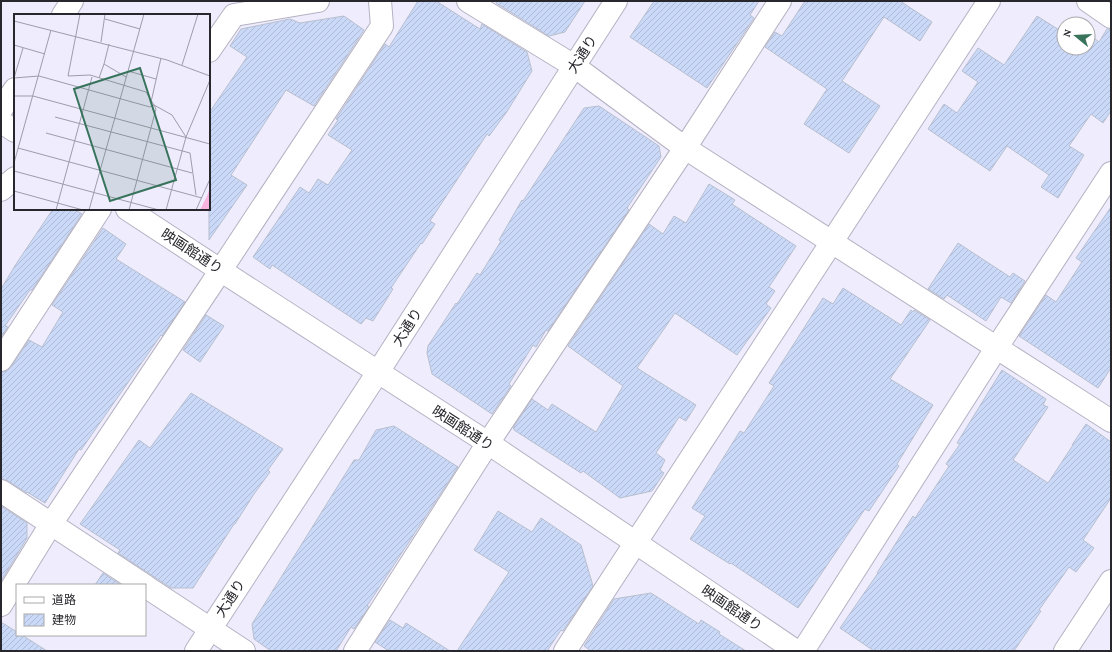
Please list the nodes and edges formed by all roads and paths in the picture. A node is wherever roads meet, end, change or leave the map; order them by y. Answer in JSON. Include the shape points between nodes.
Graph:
{"nodes":[{"id":1,"x":72,"y":1,"type":"edge"},
{"id":2,"x":318,"y":1,"type":"edge"},
{"id":3,"x":380,"y":1,"type":"edge"},
{"id":4,"x":468,"y":1,"type":"edge"},
{"id":5,"x":616,"y":1,"type":"edge"},
{"id":6,"x":780,"y":1,"type":"edge"},
{"id":7,"x":989,"y":1,"type":"edge"},
{"id":8,"x":1088,"y":1,"type":"edge"},
{"id":9,"x":64,"y":14,"type":"edge"},
{"id":10,"x":1111,"y":17,"type":"edge"},
{"id":11,"x":210,"y":51,"type":"edge"},
{"id":12,"x":574,"y":66,"type":"junction"},
{"id":13,"x":14,"y":90,"type":"edge"},
{"id":14,"x":1,"y":110,"type":"edge"},
{"id":15,"x":1,"y":122,"type":"edge"},
{"id":16,"x":14,"y":130,"type":"edge"},
{"id":17,"x":685,"y":148,"type":"junction"},
{"id":18,"x":1111,"y":173,"type":"edge"},
{"id":19,"x":14,"y":179,"type":"edge"},
{"id":20,"x":1,"y":190,"type":"edge"},
{"id":21,"x":99,"y":210,"type":"edge"},
{"id":22,"x":130,"y":210,"type":"edge"},
{"id":23,"x":832,"y":242,"type":"junction"},
{"id":24,"x":220,"y":270,"type":"junction"},
{"id":25,"x":997,"y":347,"type":"junction"},
{"id":26,"x":1,"y":360,"type":"edge"},
{"id":27,"x":378,"y":372,"type":"junction"},
{"id":28,"x":1111,"y":420,"type":"edge"},
{"id":29,"x":488,"y":443,"type":"junction"},
{"id":30,"x":1,"y":491,"type":"edge"},
{"id":31,"x":51,"y":524,"type":"junction"},
{"id":32,"x":636,"y":543,"type":"junction"},
{"id":33,"x":1111,"y":581,"type":"edge"},
{"id":34,"x":143,"y":584,"type":"edge"},
{"id":35,"x":146,"y":586,"type":"edge"},
{"id":36,"x":1,"y":605,"type":"edge"},
{"id":37,"x":210,"y":628,"type":"junction"},
{"id":38,"x":196,"y":651,"type":"edge"},
{"id":39,"x":244,"y":651,"type":"edge"},
{"id":40,"x":355,"y":651,"type":"edge"},
{"id":41,"x":565,"y":651,"type":"edge"},
{"id":42,"x":796,"y":651,"type":"edge"},
{"id":43,"x":803,"y":651,"type":"edge"},
{"id":44,"x":1065,"y":651,"type":"edge"}],
"edges":[{"from":1,"to":9,"type":"street"},
{"from":2,"to":11,"type":"street","via":[[234,16]]},
{"from":3,"to":24,"type":"street","via":[[382,26]]},
{"from":4,"to":12,"type":"street"},
{"from":5,"to":12,"type":"street","name":"大通り"},
{"from":6,"to":17,"type":"street"},
{"from":7,"to":23,"type":"street"},
{"from":8,"to":10,"type":"street"},
{"from":12,"to":17,"type":"street"},
{"from":12,"to":27,"type":"street","name":"大通り"},
{"from":13,"to":14,"type":"street"},
{"from":15,"to":16,"type":"street"},
{"from":17,"to":23,"type":"street"},
{"from":17,"to":29,"type":"street"},
{"from":18,"to":25,"type":"street"},
{"from":19,"to":20,"type":"street"},
{"from":21,"to":26,"type":"street"},
{"from":22,"to":24,"type":"street","name":"映画館通り"},
{"from":23,"to":25,"type":"street"},
{"from":23,"to":32,"type":"street"},
{"from":24,"to":27,"type":"street","name":"映画館通り"},
{"from":24,"to":31,"type":"street"},
{"from":25,"to":28,"type":"street"},
{"from":25,"to":43,"type":"street"},
{"from":27,"to":29,"type":"street","name":"映画館通り"},
{"from":27,"to":37,"type":"street","name":"大通り"},
{"from":29,"to":32,"type":"street","name":"映画館通り"},
{"from":29,"to":40,"type":"street"},
{"from":30,"to":31,"type":"street"},
{"from":31,"to":34,"type":"street"},
{"from":31,"to":36,"type":"street"},
{"from":32,"to":41,"type":"street"},
{"from":32,"to":42,"type":"street","name":"映画館通り"},
{"from":33,"to":44,"type":"street"},
{"from":35,"to":37,"type":"street"},
{"from":37,"to":38,"type":"street","name":"大通り"},
{"from":37,"to":39,"type":"street"}]}
